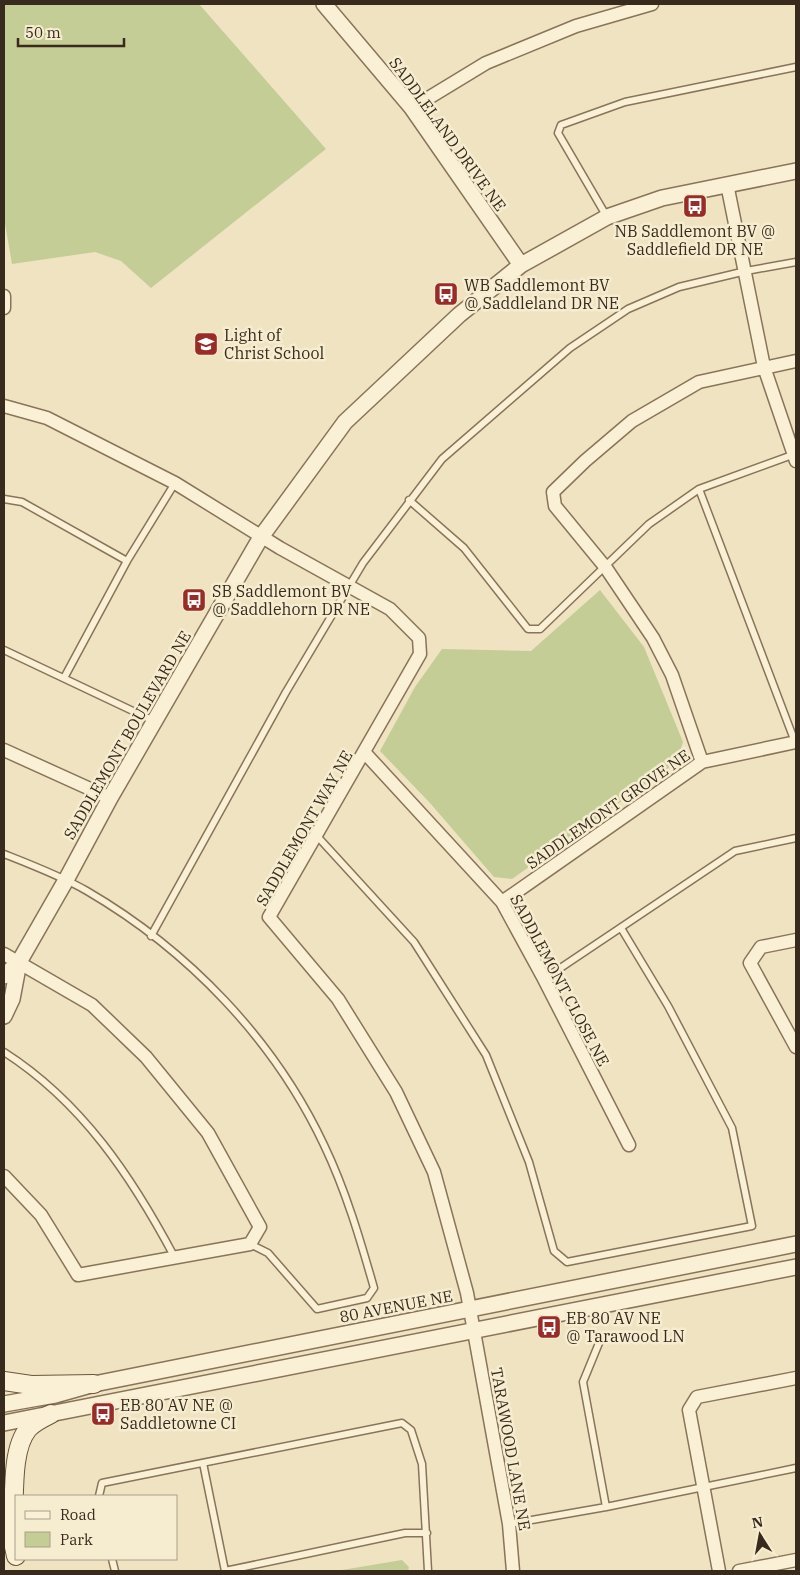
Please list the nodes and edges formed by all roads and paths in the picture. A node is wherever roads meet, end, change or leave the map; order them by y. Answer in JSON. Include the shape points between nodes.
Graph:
{"nodes":[{"id":1,"x":324,"y":4,"type":"edge"},
{"id":2,"x":652,"y":4,"type":"edge"},
{"id":3,"x":637,"y":5,"type":"edge"},
{"id":4,"x":796,"y":67,"type":"edge"},
{"id":5,"x":412,"y":108,"type":"junction"},
{"id":6,"x":796,"y":171,"type":"edge"},
{"id":7,"x":727,"y":184,"type":"junction"},
{"id":8,"x":608,"y":216,"type":"junction"},
{"id":9,"x":796,"y":262,"type":"edge"},
{"id":10,"x":521,"y":265,"type":"junction"},
{"id":11,"x":746,"y":271,"type":"junction"},
{"id":12,"x":4,"y":296,"type":"edge"},
{"id":13,"x":4,"y":308,"type":"edge"},
{"id":14,"x":796,"y":360,"type":"edge"},
{"id":15,"x":764,"y":366,"type":"junction"},
{"id":16,"x":4,"y":406,"type":"edge"},
{"id":17,"x":795,"y":456,"type":"edge"},
{"id":18,"x":175,"y":483,"type":"junction"},
{"id":19,"x":699,"y":489,"type":"junction"},
{"id":20,"x":4,"y":499,"type":"edge"},
{"id":21,"x":409,"y":500,"type":"junction"},
{"id":22,"x":261,"y":537,"type":"junction"},
{"id":23,"x":127,"y":561,"type":"junction"},
{"id":24,"x":606,"y":568,"type":"junction"},
{"id":25,"x":350,"y":587,"type":"junction"},
{"id":26,"x":4,"y":650,"type":"edge"},
{"id":27,"x":64,"y":678,"type":"junction"},
{"id":28,"x":155,"y":721,"type":"junction"},
{"id":29,"x":796,"y":742,"type":"edge"},
{"id":30,"x":4,"y":750,"type":"edge"},
{"id":31,"x":365,"y":753,"type":"junction"},
{"id":32,"x":702,"y":762,"type":"junction"},
{"id":33,"x":110,"y":798,"type":"junction"},
{"id":34,"x":317,"y":836,"type":"junction"},
{"id":35,"x":796,"y":838,"type":"edge"},
{"id":36,"x":4,"y":854,"type":"edge"},
{"id":37,"x":66,"y":880,"type":"junction"},
{"id":38,"x":502,"y":902,"type":"junction"},
{"id":39,"x":621,"y":928,"type":"junction"},
{"id":40,"x":150,"y":936,"type":"junction"},
{"id":41,"x":796,"y":940,"type":"edge"},
{"id":42,"x":4,"y":954,"type":"edge"},
{"id":43,"x":19,"y":962,"type":"junction"},
{"id":44,"x":4,"y":976,"type":"edge"},
{"id":45,"x":544,"y":979,"type":"junction"},
{"id":46,"x":4,"y":1016,"type":"edge"},
{"id":47,"x":793,"y":1035,"type":"edge"},
{"id":48,"x":796,"y":1047,"type":"edge"},
{"id":49,"x":4,"y":1052,"type":"edge"},
{"id":50,"x":629,"y":1145,"type":"dead end"},
{"id":51,"x":4,"y":1176,"type":"edge"},
{"id":52,"x":250,"y":1244,"type":"junction"},
{"id":53,"x":796,"y":1244,"type":"edge"},
{"id":54,"x":175,"y":1258,"type":"junction"},
{"id":55,"x":796,"y":1267,"type":"edge"},
{"id":56,"x":470,"y":1309,"type":"junction"},
{"id":57,"x":474,"y":1332,"type":"junction"},
{"id":58,"x":599,"y":1343,"type":"dead end"},
{"id":59,"x":796,"y":1378,"type":"edge"},
{"id":60,"x":4,"y":1381,"type":"edge"},
{"id":61,"x":94,"y":1384,"type":"junction"},
{"id":62,"x":4,"y":1404,"type":"edge"},
{"id":63,"x":51,"y":1414,"type":"junction"},
{"id":64,"x":4,"y":1423,"type":"edge"},
{"id":65,"x":203,"y":1463,"type":"junction"},
{"id":66,"x":796,"y":1468,"type":"edge"},
{"id":67,"x":704,"y":1488,"type":"junction"},
{"id":68,"x":16,"y":1495,"type":"edge"},
{"id":69,"x":99,"y":1495,"type":"edge"},
{"id":70,"x":4,"y":1502,"type":"edge"},
{"id":71,"x":606,"y":1507,"type":"junction"},
{"id":72,"x":15,"y":1518,"type":"edge"},
{"id":73,"x":509,"y":1524,"type":"junction"},
{"id":74,"x":426,"y":1533,"type":"junction"},
{"id":75,"x":12,"y":1535,"type":"junction"},
{"id":76,"x":15,"y":1548,"type":"edge"},
{"id":77,"x":796,"y":1560,"type":"edge"},
{"id":78,"x":225,"y":1571,"type":"edge"},
{"id":79,"x":428,"y":1571,"type":"edge"},
{"id":80,"x":513,"y":1571,"type":"edge"},
{"id":81,"x":720,"y":1571,"type":"edge"},
{"id":82,"x":739,"y":1571,"type":"edge"}],
"edges":[{"from":1,"to":5,"type":"street","name":"SADDLELAND DRIVE NE"},
{"from":2,"to":3,"type":"street"},
{"from":3,"to":5,"type":"street","via":[[486,63]]},
{"from":4,"to":8,"type":"lane","via":[[625,102],[561,125],[558,133]]},
{"from":5,"to":10,"type":"street","name":"SADDLELAND DRIVE NE"},
{"from":6,"to":7,"type":"street","name":"SADDLEMONT BOULEVARD NE"},
{"from":7,"to":8,"type":"street","name":"SADDLEMONT BOULEVARD NE","via":[[662,198]]},
{"from":7,"to":11,"type":"street"},
{"from":8,"to":10,"type":"street","name":"SADDLEMONT BOULEVARD NE"},
{"from":9,"to":11,"type":"lane"},
{"from":10,"to":22,"type":"street","name":"SADDLEMONT BOULEVARD NE","via":[[459,315],[345,422]]},
{"from":11,"to":15,"type":"street"},
{"from":11,"to":21,"type":"lane","via":[[679,287],[621,314],[570,348],[442,460]]},
{"from":12,"to":13,"type":"street"},
{"from":14,"to":15,"type":"street"},
{"from":15,"to":17,"type":"street"},
{"from":15,"to":24,"type":"street","via":[[700,382],[632,421],[553,492],[555,506]]},
{"from":16,"to":18,"type":"street","name":"SADDLEMONT WAY NE","via":[[47,418]]},
{"from":17,"to":19,"type":"lane"},
{"from":18,"to":22,"type":"street","name":"SADDLEMONT WAY NE"},
{"from":18,"to":23,"type":"lane"},
{"from":19,"to":24,"type":"lane","via":[[649,524]]},
{"from":19,"to":29,"type":"lane"},
{"from":20,"to":23,"type":"lane","via":[[22,502]]},
{"from":21,"to":24,"type":"lane","via":[[464,548],[528,629],[540,629]]},
{"from":21,"to":25,"type":"lane","via":[[363,563]]},
{"from":22,"to":25,"type":"street","name":"SADDLEMONT WAY NE"},
{"from":22,"to":28,"type":"street","name":"SADDLEMONT BOULEVARD NE"},
{"from":23,"to":27,"type":"lane"},
{"from":24,"to":32,"type":"street","via":[[653,638],[672,675]]},
{"from":25,"to":31,"type":"street","name":"SADDLEMONT WAY NE","via":[[390,609],[418,638],[420,654]]},
{"from":25,"to":40,"type":"lane","via":[[286,692]]},
{"from":26,"to":27,"type":"lane"},
{"from":27,"to":28,"type":"lane"},
{"from":28,"to":33,"type":"street","name":"SADDLEMONT BOULEVARD NE"},
{"from":29,"to":32,"type":"street","name":"SADDLEMONT GROVE NE"},
{"from":30,"to":33,"type":"street"},
{"from":31,"to":34,"type":"street","name":"SADDLEMONT WAY NE"},
{"from":31,"to":38,"type":"street","name":"SADDLEMONT CLOSE NE"},
{"from":32,"to":38,"type":"street","name":"SADDLEMONT GROVE NE"},
{"from":33,"to":37,"type":"street","name":"SADDLEMONT BOULEVARD NE"},
{"from":34,"to":39,"type":"lane","via":[[414,942],[486,1055],[529,1162],[554,1251],[568,1262],[752,1226],[732,1128],[668,1006]]},
{"from":34,"to":56,"type":"street","name":"SADDLEMONT WAY NE","via":[[269,917],[338,999],[396,1092],[434,1172]]},
{"from":35,"to":39,"type":"lane","via":[[735,851]]},
{"from":36,"to":37,"type":"lane"},
{"from":37,"to":40,"type":"lane"},
{"from":37,"to":43,"type":"street","name":"SADDLEMONT BOULEVARD NE"},
{"from":38,"to":45,"type":"street","name":"SADDLEMONT CLOSE NE"},
{"from":39,"to":45,"type":"lane"},
{"from":40,"to":52,"type":"lane","via":[[210,983],[247,1025],[287,1079],[324,1145],[353,1214],[374,1288],[368,1298],[317,1309],[268,1253]]},
{"from":41,"to":47,"type":"street","via":[[761,947],[750,963]]},
{"from":42,"to":43,"type":"street"},
{"from":43,"to":44,"type":"street","name":"SADDLEMONT BOULEVARD NE"},
{"from":43,"to":46,"type":"street","name":"SADDLEMONT BOULEVARD NE","via":[[12,999]]},
{"from":43,"to":52,"type":"street","via":[[92,1005],[146,1057],[208,1133],[260,1227]]},
{"from":45,"to":50,"type":"street","name":"SADDLEMONT CLOSE NE"},
{"from":47,"to":48,"type":"street"},
{"from":49,"to":54,"type":"lane","via":[[32,1070],[74,1108],[118,1161]]},
{"from":51,"to":54,"type":"street","via":[[41,1215],[78,1275]]},
{"from":52,"to":54,"type":"street"},
{"from":53,"to":56,"type":"street","name":"80 AVENUE NE"},
{"from":55,"to":57,"type":"street"},
{"from":56,"to":57,"type":"street","name":"SADDLEMONT WAY NE"},
{"from":56,"to":61,"type":"street","name":"80 AVENUE NE"},
{"from":57,"to":63,"type":"street"},
{"from":57,"to":73,"type":"street","name":"TARAWOOD LANE NE"},
{"from":58,"to":71,"type":"lane","via":[[583,1382]]},
{"from":59,"to":67,"type":"street","via":[[697,1397],[689,1410]]},
{"from":60,"to":61,"type":"main road","via":[[31,1385]]},
{"from":61,"to":62,"type":"street","name":"80 AVENUE NE"},
{"from":63,"to":64,"type":"street"},
{"from":63,"to":68,"type":"main road","via":[[30,1428],[21,1441],[15,1472]]},
{"from":65,"to":69,"type":"lane","via":[[102,1483]]},
{"from":65,"to":74,"type":"lane","via":[[402,1423],[411,1430],[422,1464]]},
{"from":65,"to":78,"type":"lane"},
{"from":66,"to":67,"type":"lane"},
{"from":67,"to":71,"type":"lane"},
{"from":67,"to":81,"type":"street"},
{"from":70,"to":75,"type":"main road"},
{"from":71,"to":73,"type":"lane"},
{"from":72,"to":75,"type":"main road"},
{"from":73,"to":80,"type":"street","name":"TARAWOOD LANE NE"},
{"from":74,"to":78,"type":"lane","via":[[405,1533]]},
{"from":74,"to":79,"type":"lane"},
{"from":75,"to":76,"type":"main road"},
{"from":77,"to":82,"type":"street"}]}
